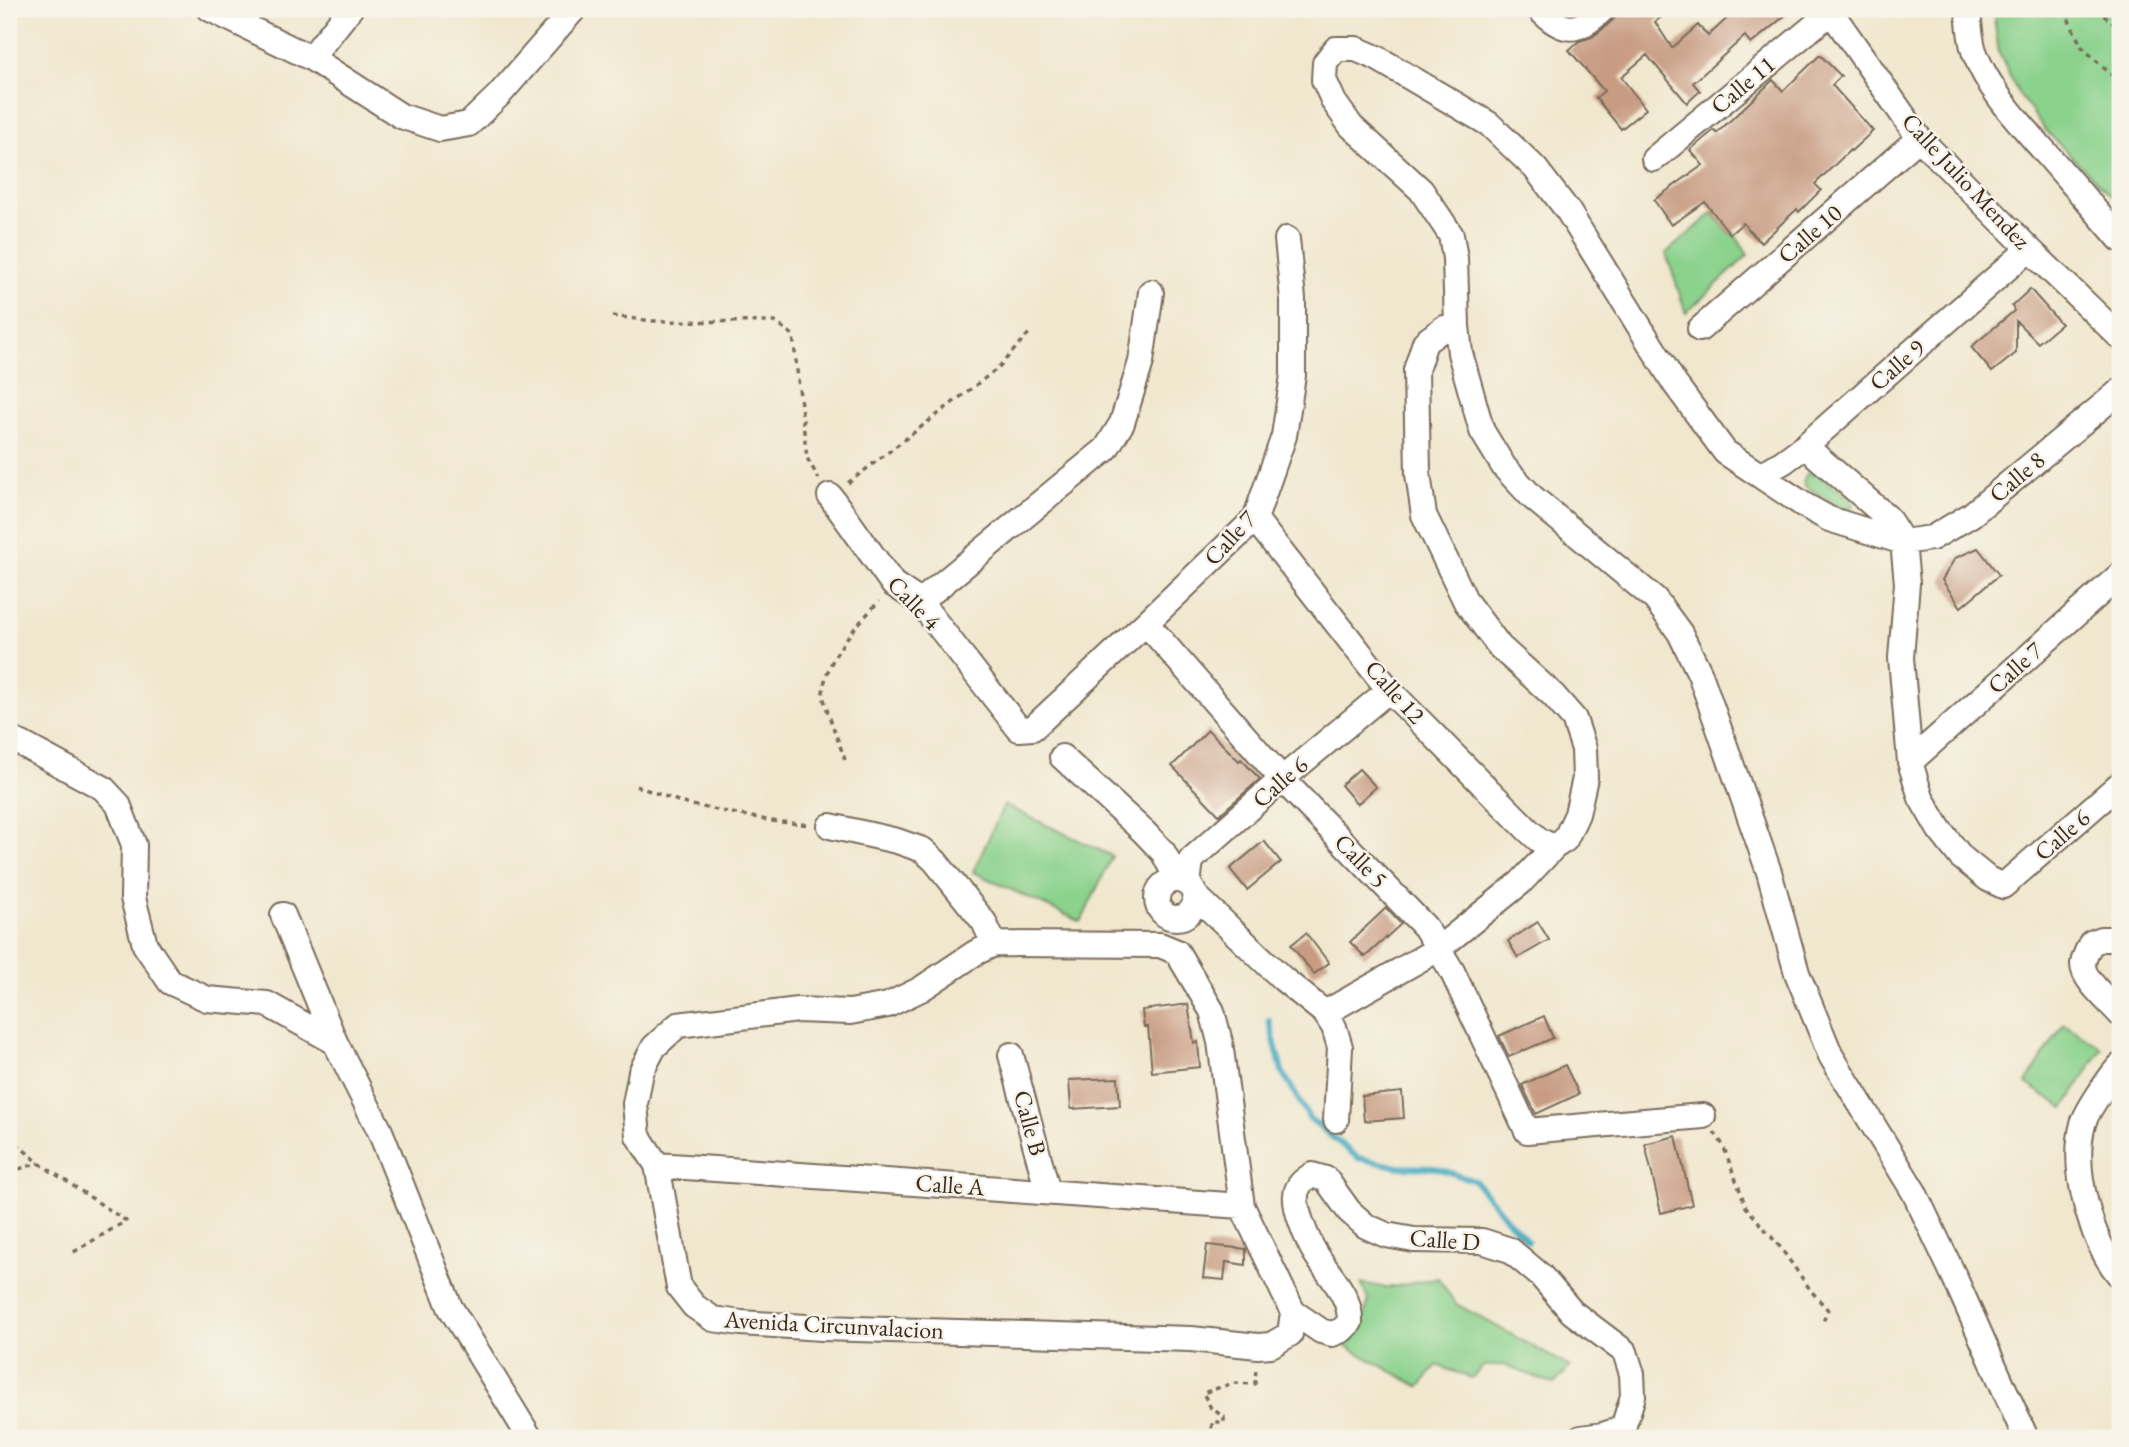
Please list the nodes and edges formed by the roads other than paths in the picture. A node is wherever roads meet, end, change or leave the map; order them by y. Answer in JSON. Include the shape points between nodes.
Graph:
{"nodes":[{"id":1,"x":210,"y":9,"type":"edge"},
{"id":2,"x":350,"y":9,"type":"edge"},
{"id":3,"x":573,"y":9,"type":"edge"},
{"id":4,"x":1539,"y":9,"type":"edge"},
{"id":5,"x":1603,"y":9,"type":"edge"},
{"id":6,"x":1968,"y":9,"type":"edge"},
{"id":7,"x":1830,"y":10,"type":"edge"},
{"id":8,"x":311,"y":58,"type":"junction"},
{"id":9,"x":1919,"y":138,"type":"junction"},
{"id":10,"x":1654,"y":159,"type":"dead end"},
{"id":11,"x":1287,"y":239,"type":"dead end"},
{"id":12,"x":2120,"y":239,"type":"edge"},
{"id":13,"x":2029,"y":249,"type":"junction"},
{"id":14,"x":1151,"y":292,"type":"dead end"},
{"id":15,"x":1457,"y":326,"type":"junction"},
{"id":16,"x":1700,"y":329,"type":"dead end"},
{"id":17,"x":2120,"y":337,"type":"edge"},
{"id":18,"x":2120,"y":391,"type":"edge"},
{"id":19,"x":1805,"y":446,"type":"junction"},
{"id":20,"x":1761,"y":475,"type":"junction"},
{"id":21,"x":830,"y":496,"type":"road end"},
{"id":22,"x":1255,"y":519,"type":"junction"},
{"id":23,"x":1903,"y":542,"type":"junction"},
{"id":24,"x":2120,"y":575,"type":"edge"},
{"id":25,"x":920,"y":602,"type":"junction"},
{"id":26,"x":1146,"y":624,"type":"junction"},
{"id":27,"x":1389,"y":690,"type":"junction"},
{"id":28,"x":1033,"y":728,"type":"joint"},
{"id":29,"x":9,"y":739,"type":"edge"},
{"id":30,"x":1062,"y":757,"type":"dead end"},
{"id":31,"x":1910,"y":762,"type":"junction"},
{"id":32,"x":1282,"y":779,"type":"junction"},
{"id":33,"x":2120,"y":784,"type":"edge"},
{"id":34,"x":830,"y":826,"type":"road end"},
{"id":35,"x":1555,"y":847,"type":"junction"},
{"id":36,"x":1186,"y":886,"type":"junction"},
{"id":37,"x":283,"y":915,"type":"dead end"},
{"id":38,"x":2120,"y":939,"type":"edge"},
{"id":39,"x":994,"y":944,"type":"junction"},
{"id":40,"x":1160,"y":945,"type":"junction"},
{"id":41,"x":1438,"y":949,"type":"junction"},
{"id":42,"x":2090,"y":980,"type":"junction"},
{"id":43,"x":2120,"y":988,"type":"edge"},
{"id":44,"x":1325,"y":1013,"type":"junction"},
{"id":45,"x":2120,"y":1014,"type":"edge"},
{"id":46,"x":335,"y":1042,"type":"junction"},
{"id":47,"x":1011,"y":1055,"type":"dead end"},
{"id":48,"x":2118,"y":1068,"type":"edge"},
{"id":49,"x":1703,"y":1116,"type":"road end"},
{"id":50,"x":1336,"y":1120,"type":"dead end"},
{"id":51,"x":657,"y":1165,"type":"junction"},
{"id":52,"x":1048,"y":1192,"type":"junction"},
{"id":53,"x":1242,"y":1206,"type":"junction"},
{"id":54,"x":2120,"y":1276,"type":"edge"},
{"id":55,"x":1293,"y":1312,"type":"junction"},
{"id":56,"x":530,"y":1438,"type":"edge"},
{"id":57,"x":1581,"y":1438,"type":"edge"},
{"id":58,"x":2026,"y":1438,"type":"edge"}],
"edges":[{"from":1,"to":8,"type":"street"},
{"from":2,"to":8,"type":"street"},
{"from":3,"to":8,"type":"street","via":[[468,124],[440,129],[401,116]]},
{"from":4,"to":5,"type":"street","via":[[1555,25],[1569,28],[1590,22]]},
{"from":6,"to":12,"type":"street","via":[[1974,51],[1986,77],[2016,120]]},
{"from":7,"to":9,"type":"street","name":"Calle Julio Mendez"},
{"from":7,"to":10,"type":"street","name":"Calle 11"},
{"from":9,"to":13,"type":"street","name":"Calle Julio Mendez"},
{"from":9,"to":16,"type":"street","name":"Calle 10"},
{"from":11,"to":22,"type":"street","name":"Calle 7","via":[[1293,374],[1284,436]]},
{"from":13,"to":17,"type":"street","name":"Calle Julio Mendez"},
{"from":13,"to":19,"type":"street","name":"Calle 9"},
{"from":14,"to":25,"type":"street","via":[[1141,362],[1122,423],[1106,449]]},
{"from":15,"to":20,"type":"street","via":[[1451,235],[1421,190],[1351,126],[1334,102],[1324,80],[1325,62],[1336,50],[1356,49],[1405,73],[1489,124],[1535,168],[1568,211],[1702,421],[1725,452]]},
{"from":15,"to":35,"type":"street","via":[[1444,328],[1425,342],[1416,370],[1418,474],[1424,515],[1466,602],[1500,647],[1574,719],[1584,749],[1585,778],[1577,814],[1565,840]]},
{"from":15,"to":58,"type":"street","via":[[1482,431],[1504,467],[1532,497],[1655,600],[1680,633],[1700,674],[1769,872],[1797,973],[1831,1056],[1914,1192]]},
{"from":18,"to":23,"type":"street","name":"Calle 8","via":[[1970,515],[1932,538]]},
{"from":19,"to":20,"type":"street","name":"Calle 9"},
{"from":19,"to":23,"type":"street","via":[[1887,517]]},
{"from":20,"to":23,"type":"street","via":[[1829,519]]},
{"from":21,"to":25,"type":"street","name":"Calle 4","via":[[893,584]]},
{"from":22,"to":26,"type":"street","name":"Calle 7"},
{"from":22,"to":27,"type":"street","name":"Calle 12"},
{"from":23,"to":31,"type":"street","via":[[1907,583],[1900,658]]},
{"from":24,"to":31,"type":"street","name":"Calle 7"},
{"from":25,"to":28,"type":"street","name":"Calle 4","via":[[1019,729]]},
{"from":26,"to":28,"type":"street","name":"Calle 7"},
{"from":26,"to":32,"type":"street","name":"Calle 5"},
{"from":27,"to":32,"type":"street","name":"Calle 6"},
{"from":27,"to":35,"type":"street","name":"Calle 12","via":[[1528,830]]},
{"from":29,"to":46,"type":"street","via":[[103,788],[118,804],[134,845],[133,898],[145,945],[170,982],[207,999],[267,1004]]},
{"from":30,"to":36,"type":"street","via":[[1144,832]]},
{"from":31,"to":33,"type":"street","name":"Calle 6","via":[[1921,798],[1939,830],[1961,857],[1988,880],[2003,886]]},
{"from":32,"to":36,"type":"street","name":"Calle 6","via":[[1191,860]]},
{"from":32,"to":41,"type":"street","name":"Calle 5","via":[[1425,927]]},
{"from":34,"to":39,"type":"street","via":[[923,850],[984,922]]},
{"from":35,"to":41,"type":"street","via":[[1520,883]]},
{"from":36,"to":40,"type":"street","name":"Calle 6","via":[[1194,906],[1186,915],[1168,916]]},
{"from":36,"to":44,"type":"street"},
{"from":37,"to":46,"type":"street"},
{"from":38,"to":42,"type":"street","via":[[2091,943],[2083,964]]},
{"from":39,"to":40,"type":"street","name":"Avenida Circunvalacion"},
{"from":39,"to":51,"type":"street","name":"Avenida Circunvalacion","via":[[888,1005],[850,1012],[771,1012],[678,1025],[654,1047],[641,1072],[635,1104],[638,1136]]},
{"from":40,"to":53,"type":"street","via":[[1177,952],[1212,1011]]},
{"from":41,"to":44,"type":"street"},
{"from":41,"to":49,"type":"street","name":"Calle 5","via":[[1527,1131]]},
{"from":42,"to":43,"type":"street"},
{"from":42,"to":45,"type":"street"},
{"from":44,"to":50,"type":"street","via":[[1340,1047]]},
{"from":46,"to":56,"type":"street","via":[[380,1131],[450,1307]]},
{"from":47,"to":52,"type":"street","name":"Calle B"},
{"from":48,"to":54,"type":"street","via":[[2083,1122],[2078,1163],[2087,1213]]},
{"from":51,"to":52,"type":"street","name":"Calle A"},
{"from":51,"to":55,"type":"street","name":"Avenida Circunvalacion","via":[[680,1287],[694,1306],[713,1319],[822,1328],[1191,1339],[1258,1346],[1290,1335]]},
{"from":52,"to":53,"type":"street","name":"Calle A"},
{"from":53,"to":55,"type":"street"},
{"from":55,"to":57,"type":"street","name":"Calle D","via":[[1332,1334],[1350,1322],[1346,1300],[1314,1252],[1298,1211],[1296,1195],[1302,1181],[1312,1175],[1326,1179],[1349,1211],[1386,1235],[1482,1241],[1510,1250],[1541,1276],[1572,1312],[1625,1352],[1633,1396],[1623,1428]]}]}
